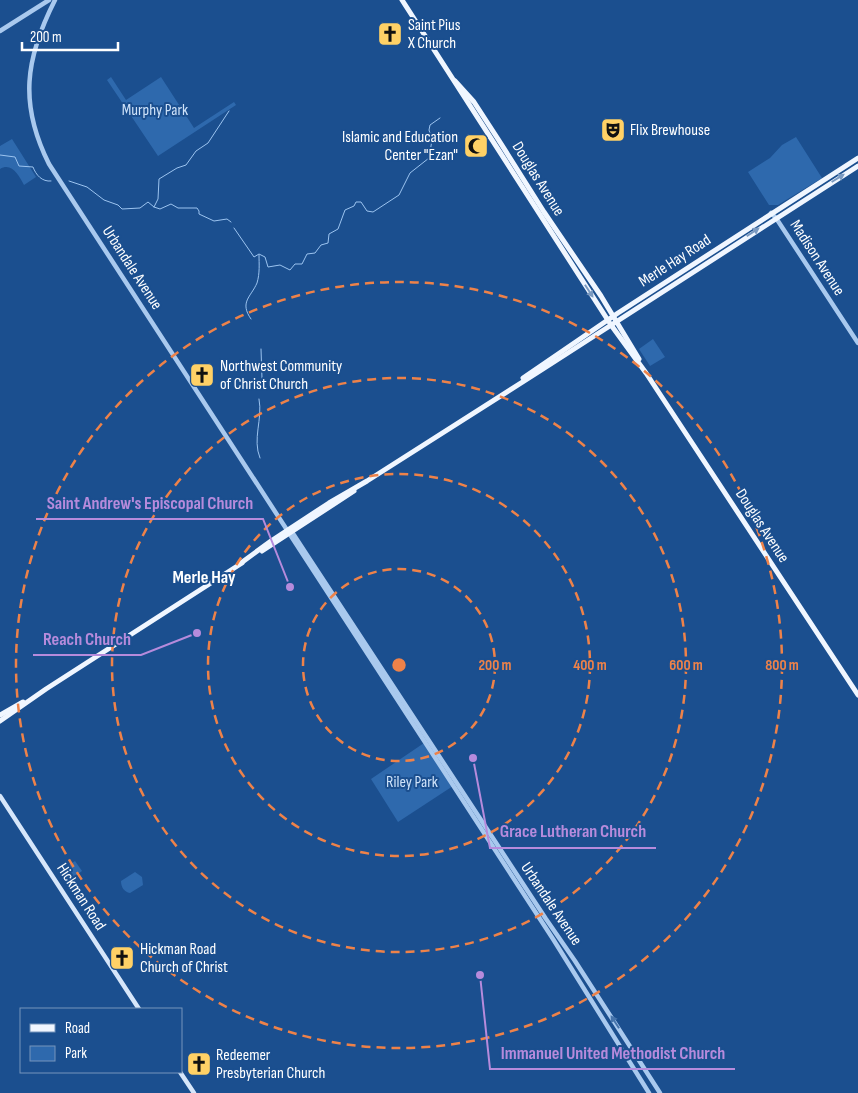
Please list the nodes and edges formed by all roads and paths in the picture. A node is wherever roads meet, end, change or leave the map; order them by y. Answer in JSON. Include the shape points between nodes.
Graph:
{"nodes":[{"id":1,"x":49,"y":0,"type":"edge"},
{"id":2,"x":55,"y":0,"type":"edge"},
{"id":3,"x":402,"y":0,"type":"edge"},
{"id":4,"x":0,"y":31,"type":"edge"},
{"id":5,"x":858,"y":158,"type":"edge"},
{"id":6,"x":858,"y":166,"type":"edge"},
{"id":7,"x":771,"y":213,"type":"junction"},
{"id":8,"x":776,"y":218,"type":"junction"},
{"id":9,"x":612,"y":321,"type":"junction"},
{"id":10,"x":858,"y":343,"type":"edge"},
{"id":11,"x":289,"y":532,"type":"junction"},
{"id":12,"x":46,"y":689,"type":"junction"},
{"id":13,"x":858,"y":695,"type":"edge"},
{"id":14,"x":0,"y":715,"type":"edge"},
{"id":15,"x":0,"y":721,"type":"edge"},
{"id":16,"x":1,"y":796,"type":"edge"},
{"id":17,"x":138,"y":1008,"type":"edge"},
{"id":18,"x":181,"y":1073,"type":"edge"},
{"id":19,"x":194,"y":1093,"type":"edge"},
{"id":20,"x":649,"y":1093,"type":"edge"},
{"id":21,"x":660,"y":1093,"type":"edge"}],
"edges":[{"from":1,"to":4,"type":"street"},
{"from":2,"to":11,"type":"street","name":"Urbandale Avenue","via":[[38,38],[29,80],[32,120],[40,146]]},
{"from":3,"to":9,"type":"main road","name":"Douglas Avenue"},
{"from":5,"to":7,"type":"main road","name":"Merle Hay Road"},
{"from":8,"to":6,"type":"main road","name":"Merle Hay Road","one_way":true},
{"from":7,"to":8,"type":"street","name":"Madison Avenue"},
{"from":7,"to":9,"type":"main road","name":"Merle Hay Road"},
{"from":9,"to":8,"type":"main road","name":"Merle Hay Road","one_way":true},
{"from":8,"to":10,"type":"street","name":"Madison Avenue"},
{"from":9,"to":11,"type":"main road","name":"Merle Hay Road"},
{"from":9,"to":13,"type":"main road","name":"Douglas Avenue"},
{"from":11,"to":12,"type":"main road","name":"Merle Hay Road"},
{"from":11,"to":20,"type":"street","name":"Urbandale Avenue"},
{"from":21,"to":11,"type":"street","name":"Urbandale Avenue","one_way":true},
{"from":12,"to":14,"type":"main road","name":"Merle Hay Road"},
{"from":12,"to":15,"type":"main road","name":"Merle Hay Road"},
{"from":16,"to":17,"type":"main road","name":"Hickman Road"},
{"from":18,"to":19,"type":"main road"}]}
